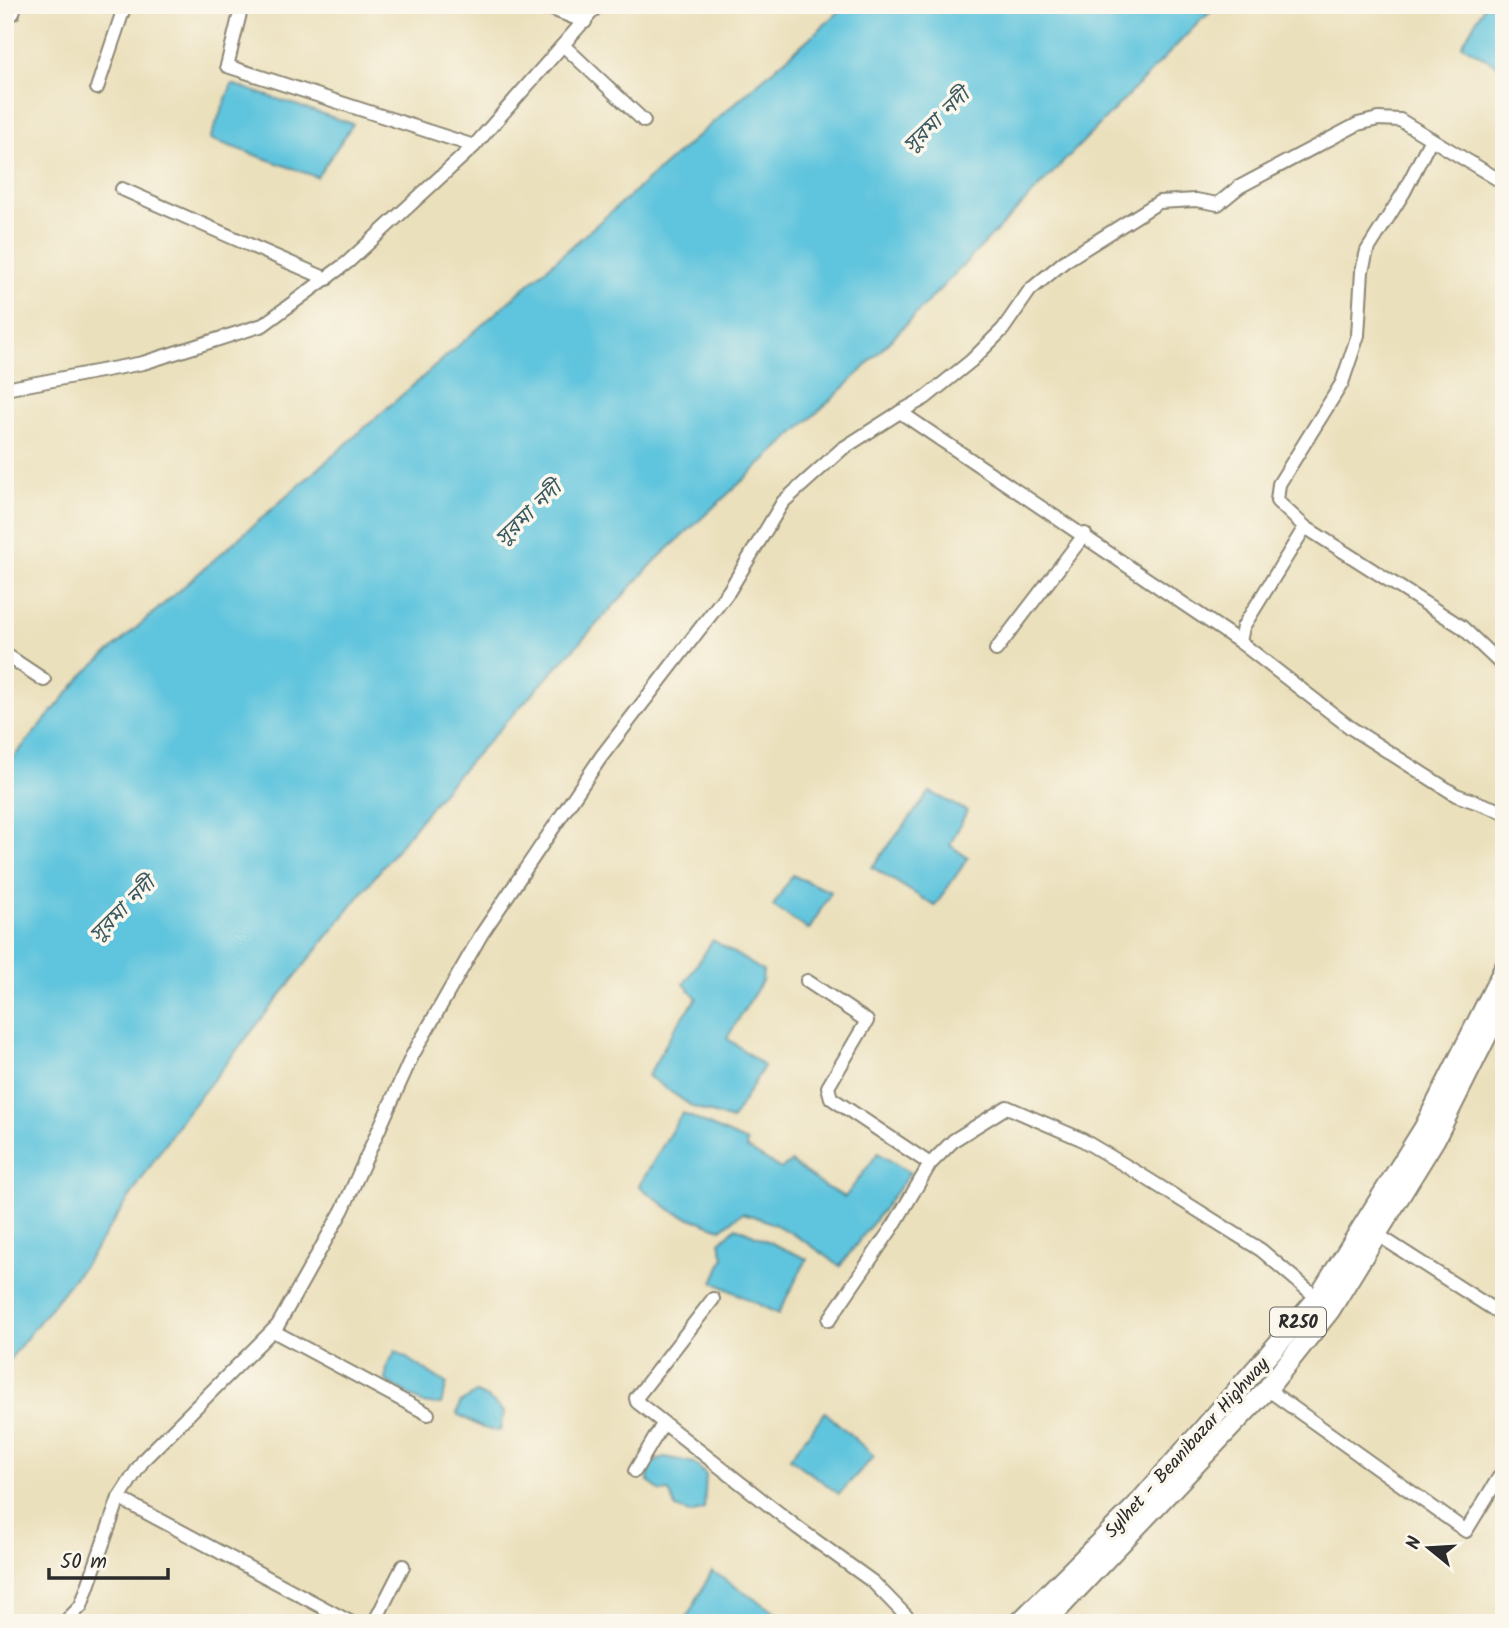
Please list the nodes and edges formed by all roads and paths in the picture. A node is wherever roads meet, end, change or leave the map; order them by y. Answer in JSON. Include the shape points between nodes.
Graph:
{"nodes":[{"id":1,"x":125,"y":5,"type":"edge"},
{"id":2,"x":242,"y":5,"type":"edge"},
{"id":3,"x":542,"y":5,"type":"edge"},
{"id":4,"x":598,"y":5,"type":"edge"},
{"id":5,"x":585,"y":22,"type":"junction"},
{"id":6,"x":564,"y":46,"type":"junction"},
{"id":7,"x":97,"y":88,"type":"dead end"},
{"id":8,"x":644,"y":121,"type":"dead end"},
{"id":9,"x":1431,"y":139,"type":"junction"},
{"id":10,"x":474,"y":146,"type":"junction"},
{"id":11,"x":1504,"y":183,"type":"edge"},
{"id":12,"x":122,"y":190,"type":"dead end"},
{"id":13,"x":327,"y":279,"type":"junction"},
{"id":14,"x":5,"y":389,"type":"edge"},
{"id":15,"x":900,"y":412,"type":"junction"},
{"id":16,"x":1305,"y":527,"type":"junction"},
{"id":17,"x":1085,"y":534,"type":"junction"},
{"id":18,"x":1240,"y":642,"type":"junction"},
{"id":19,"x":996,"y":650,"type":"dead end"},
{"id":20,"x":5,"y":654,"type":"edge"},
{"id":21,"x":1504,"y":667,"type":"edge"},
{"id":22,"x":44,"y":680,"type":"dead end"},
{"id":23,"x":1504,"y":812,"type":"edge"},
{"id":24,"x":1504,"y":969,"type":"edge"},
{"id":25,"x":807,"y":981,"type":"dead end"},
{"id":26,"x":1504,"y":1001,"type":"edge"},
{"id":27,"x":930,"y":1164,"type":"junction"},
{"id":28,"x":1378,"y":1235,"type":"junction"},
{"id":29,"x":713,"y":1299,"type":"dead end"},
{"id":30,"x":1324,"y":1304,"type":"junction"},
{"id":31,"x":1504,"y":1316,"type":"edge"},
{"id":32,"x":829,"y":1320,"type":"dead end"},
{"id":33,"x":273,"y":1331,"type":"junction"},
{"id":34,"x":1267,"y":1389,"type":"junction"},
{"id":35,"x":428,"y":1414,"type":"dead end"},
{"id":36,"x":663,"y":1424,"type":"junction"},
{"id":37,"x":1504,"y":1469,"type":"edge"},
{"id":38,"x":635,"y":1471,"type":"dead end"},
{"id":39,"x":119,"y":1498,"type":"junction"},
{"id":40,"x":403,"y":1566,"type":"dead end"},
{"id":41,"x":64,"y":1623,"type":"edge"},
{"id":42,"x":352,"y":1623,"type":"edge"},
{"id":43,"x":374,"y":1623,"type":"edge"},
{"id":44,"x":913,"y":1623,"type":"edge"},
{"id":45,"x":1019,"y":1623,"type":"edge"},
{"id":46,"x":1045,"y":1623,"type":"edge"}],
"edges":[{"from":1,"to":7,"type":"street"},
{"from":2,"to":10,"type":"street","via":[[227,66]]},
{"from":3,"to":5,"type":"street"},
{"from":4,"to":5,"type":"street"},
{"from":5,"to":6,"type":"street"},
{"from":6,"to":8,"type":"street"},
{"from":6,"to":10,"type":"street"},
{"from":9,"to":11,"type":"street"},
{"from":9,"to":15,"type":"street","via":[[1400,120],[1378,119],[1358,124],[1239,187],[1218,204],[1159,202],[1065,261],[1030,290],[1003,329],[971,361]]},
{"from":9,"to":16,"type":"street","via":[[1367,251],[1358,335],[1342,383],[1279,484],[1278,501]]},
{"from":10,"to":13,"type":"street"},
{"from":12,"to":13,"type":"street"},
{"from":13,"to":14,"type":"street","via":[[263,325],[143,363]]},
{"from":15,"to":17,"type":"street"},
{"from":15,"to":33,"type":"street","via":[[842,449],[783,502],[729,591],[601,757],[460,971],[412,1056],[343,1209]]},
{"from":16,"to":18,"type":"street","via":[[1243,626]]},
{"from":16,"to":21,"type":"street","via":[[1462,627]]},
{"from":17,"to":18,"type":"street"},
{"from":17,"to":19,"type":"street"},
{"from":18,"to":23,"type":"street","via":[[1351,728],[1456,795]]},
{"from":20,"to":22,"type":"street"},
{"from":24,"to":30,"type":"main road","name":"Sylhet - Beanibazar Highway","number":"R250","via":[[1424,1128]]},
{"from":25,"to":27,"type":"street","via":[[867,1021],[828,1087],[831,1098]]},
{"from":26,"to":28,"type":"main road","name":"Sylhet - Beanibazar Highway","number":"R250","via":[[1435,1139]]},
{"from":27,"to":30,"type":"street","via":[[954,1140],[1007,1107],[1081,1139],[1138,1173],[1261,1250]]},
{"from":27,"to":32,"type":"street"},
{"from":28,"to":30,"type":"main road","name":"Sylhet - Beanibazar Highway","number":"R250"},
{"from":28,"to":31,"type":"street"},
{"from":29,"to":36,"type":"street","via":[[636,1398]]},
{"from":30,"to":34,"type":"main road","name":"Sylhet - Beanibazar Highway","number":"R250"},
{"from":30,"to":45,"type":"main road","name":"Sylhet - Beanibazar Highway","number":"R250","via":[[1135,1507]]},
{"from":33,"to":35,"type":"street"},
{"from":33,"to":39,"type":"street","via":[[144,1459]]},
{"from":34,"to":37,"type":"street","via":[[1466,1531]]},
{"from":34,"to":46,"type":"main road","name":"Sylhet - Beanibazar Highway","number":"R250"},
{"from":36,"to":38,"type":"street"},
{"from":36,"to":44,"type":"street","via":[[873,1582]]},
{"from":39,"to":41,"type":"street","via":[[84,1597]]},
{"from":39,"to":42,"type":"street"},
{"from":40,"to":43,"type":"street"}]}
